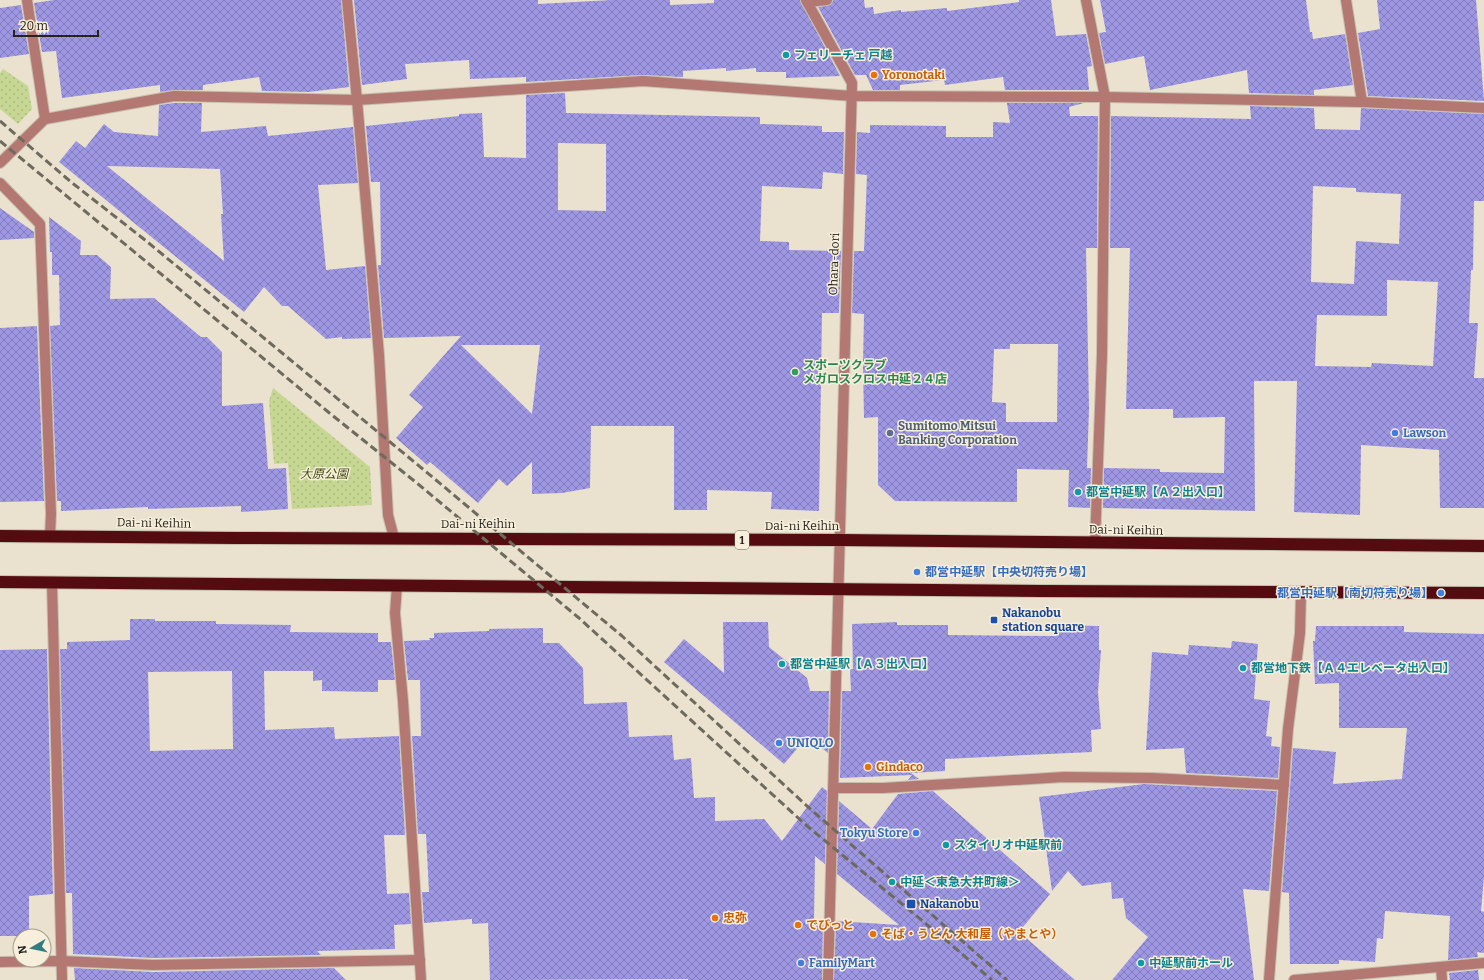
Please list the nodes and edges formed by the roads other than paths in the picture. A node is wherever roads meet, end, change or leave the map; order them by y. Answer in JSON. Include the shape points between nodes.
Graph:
{"nodes":[{"id":1,"x":27,"y":0,"type":"edge"},
{"id":2,"x":347,"y":0,"type":"edge"},
{"id":3,"x":827,"y":0,"type":"edge"},
{"id":4,"x":1086,"y":0,"type":"edge"},
{"id":5,"x":1346,"y":0,"type":"edge"},
{"id":6,"x":806,"y":1,"type":"edge"},
{"id":7,"x":852,"y":96,"type":"junction"},
{"id":8,"x":1105,"y":97,"type":"junction"},
{"id":9,"x":357,"y":100,"type":"junction"},
{"id":10,"x":1362,"y":102,"type":"junction"},
{"id":11,"x":1484,"y":108,"type":"edge"},
{"id":12,"x":45,"y":119,"type":"junction"},
{"id":13,"x":0,"y":163,"type":"edge"},
{"id":14,"x":0,"y":183,"type":"edge"},
{"id":15,"x":0,"y":536,"type":"edge"},
{"id":16,"x":50,"y":536,"type":"junction"},
{"id":17,"x":394,"y":538,"type":"junction"},
{"id":18,"x":840,"y":540,"type":"junction"},
{"id":19,"x":1095,"y":543,"type":"junction"},
{"id":20,"x":1484,"y":546,"type":"edge"},
{"id":21,"x":0,"y":582,"type":"edge"},
{"id":22,"x":52,"y":583,"type":"junction"},
{"id":23,"x":397,"y":586,"type":"junction"},
{"id":24,"x":838,"y":590,"type":"junction"},
{"id":25,"x":1301,"y":592,"type":"junction"},
{"id":26,"x":1484,"y":593,"type":"edge"},
{"id":27,"x":1284,"y":785,"type":"junction"},
{"id":28,"x":834,"y":788,"type":"junction"},
{"id":29,"x":420,"y":960,"type":"junction"},
{"id":30,"x":62,"y":961,"type":"junction"},
{"id":31,"x":0,"y":962,"type":"edge"},
{"id":32,"x":1484,"y":964,"type":"edge"},
{"id":33,"x":1441,"y":967,"type":"junction"},
{"id":34,"x":62,"y":980,"type":"edge"},
{"id":35,"x":421,"y":980,"type":"edge"},
{"id":36,"x":828,"y":980,"type":"edge"},
{"id":37,"x":1269,"y":980,"type":"edge"},
{"id":38,"x":1294,"y":980,"type":"edge"},
{"id":39,"x":1442,"y":980,"type":"edge"}],
"edges":[{"from":1,"to":12,"type":"street"},
{"from":2,"to":9,"type":"street"},
{"from":3,"to":6,"type":"street"},
{"from":4,"to":8,"type":"street"},
{"from":5,"to":10,"type":"street"},
{"from":6,"to":7,"type":"street","name":"Ohara-dori","via":[[852,83]]},
{"from":7,"to":8,"type":"street"},
{"from":7,"to":9,"type":"street","via":[[643,81]]},
{"from":7,"to":18,"type":"street","name":"Ohara-dori"},
{"from":8,"to":10,"type":"street"},
{"from":8,"to":19,"type":"street","via":[[1102,354]]},
{"from":9,"to":12,"type":"street","via":[[174,96]]},
{"from":9,"to":17,"type":"street","via":[[379,355],[388,515]]},
{"from":10,"to":11,"type":"street"},
{"from":12,"to":13,"type":"street"},
{"from":14,"to":16,"type":"street","via":[[40,224]]},
{"from":15,"to":16,"type":"highway","name":"Dai-ni Keihin","number":"1"},
{"from":16,"to":17,"type":"highway","name":"Dai-ni Keihin","number":"1"},
{"from":17,"to":18,"type":"highway","name":"Dai-ni Keihin","number":"1"},
{"from":18,"to":19,"type":"highway","name":"Dai-ni Keihin","number":"1"},
{"from":18,"to":24,"type":"street","name":"Ohara-dori"},
{"from":19,"to":20,"type":"highway","name":"Dai-ni Keihin","number":"1"},
{"from":21,"to":22,"type":"highway"},
{"from":22,"to":23,"type":"highway"},
{"from":22,"to":30,"type":"street"},
{"from":23,"to":24,"type":"highway"},
{"from":23,"to":29,"type":"street","via":[[395,613]]},
{"from":24,"to":25,"type":"highway"},
{"from":24,"to":28,"type":"street","name":"Ohara-dori"},
{"from":25,"to":26,"type":"highway"},
{"from":25,"to":27,"type":"street","via":[[1300,634]]},
{"from":27,"to":28,"type":"street","via":[[1152,778],[1064,777],[883,788]]},
{"from":27,"to":37,"type":"street"},
{"from":28,"to":36,"type":"street","name":"Ohara-dori"},
{"from":29,"to":30,"type":"street","via":[[153,965]]},
{"from":29,"to":35,"type":"street"},
{"from":30,"to":31,"type":"street"},
{"from":30,"to":34,"type":"street"},
{"from":32,"to":33,"type":"street"},
{"from":33,"to":38,"type":"street"},
{"from":33,"to":39,"type":"street"}]}
